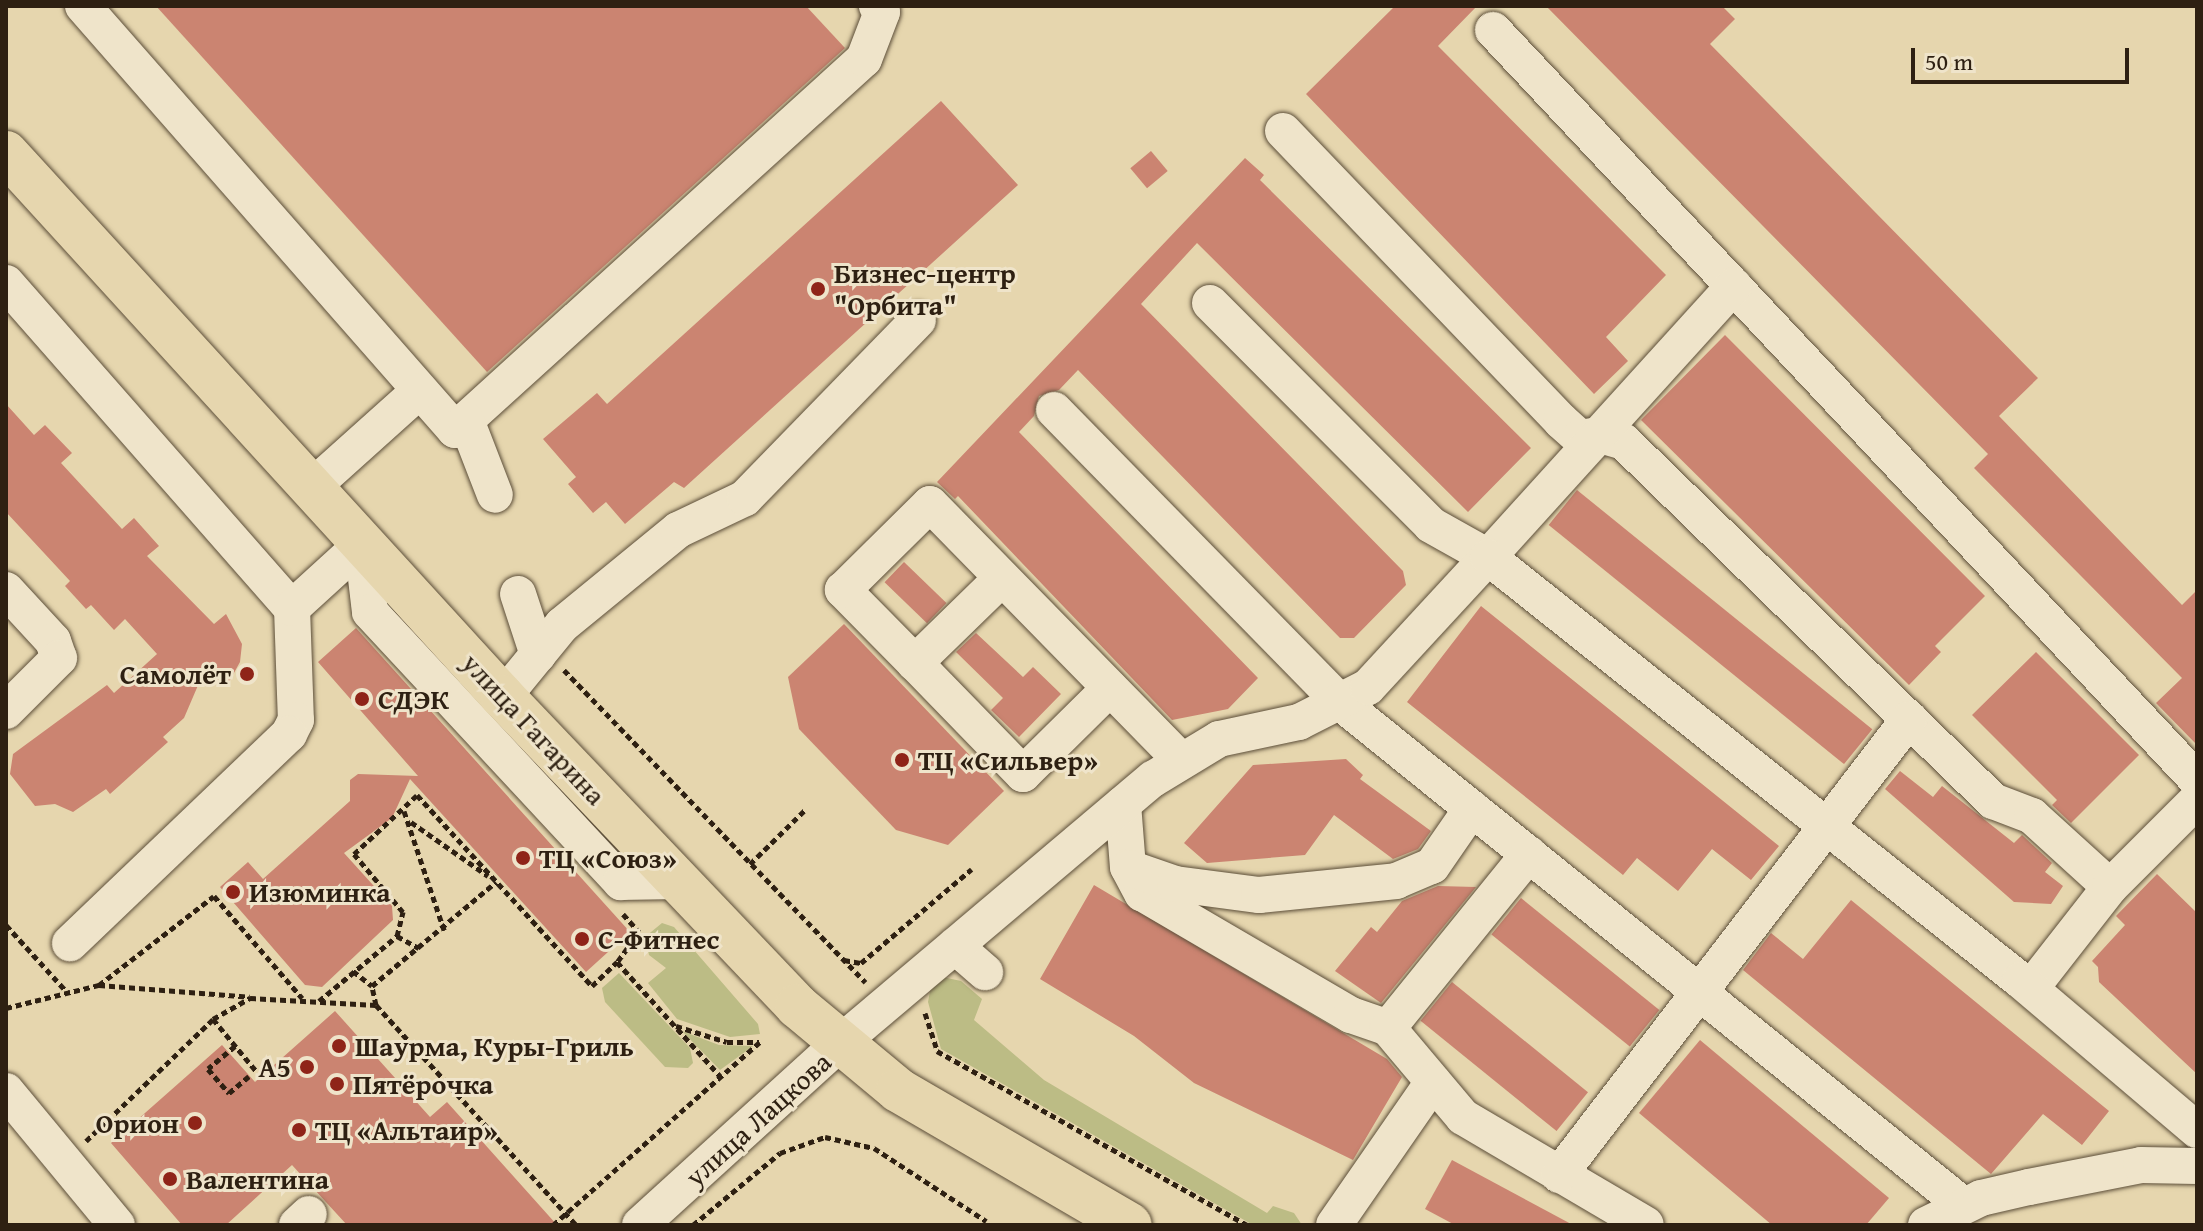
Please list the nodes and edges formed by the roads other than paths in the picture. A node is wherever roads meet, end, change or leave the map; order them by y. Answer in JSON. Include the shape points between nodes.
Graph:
{"nodes":[{"id":1,"x":83,"y":6,"type":"edge"},
{"id":2,"x":877,"y":6,"type":"edge"},
{"id":3,"x":1493,"y":30,"type":"dead end"},
{"id":4,"x":1283,"y":131,"type":"dead end"},
{"id":5,"x":6,"y":153,"type":"edge"},
{"id":6,"x":6,"y":283,"type":"edge"},
{"id":7,"x":1734,"y":286,"type":"junction"},
{"id":8,"x":1210,"y":303,"type":"dead end"},
{"id":9,"x":918,"y":320,"type":"dead end"},
{"id":10,"x":419,"y":391,"type":"junction"},
{"id":11,"x":1054,"y":410,"type":"dead end"},
{"id":12,"x":466,"y":420,"type":"junction"},
{"id":13,"x":1600,"y":435,"type":"junction"},
{"id":14,"x":311,"y":488,"type":"junction"},
{"id":15,"x":495,"y":495,"type":"dead end"},
{"id":16,"x":362,"y":544,"type":"junction"},
{"id":17,"x":1488,"y":557,"type":"junction"},
{"id":18,"x":1002,"y":578,"type":"junction"},
{"id":19,"x":6,"y":590,"type":"edge"},
{"id":20,"x":518,"y":594,"type":"dead end"},
{"id":21,"x":292,"y":608,"type":"junction"},
{"id":22,"x":544,"y":647,"type":"junction"},
{"id":23,"x":915,"y":663,"type":"junction"},
{"id":24,"x":1110,"y":688,"type":"junction"},
{"id":25,"x":503,"y":697,"type":"junction"},
{"id":26,"x":1341,"y":703,"type":"junction"},
{"id":27,"x":6,"y":711,"type":"edge"},
{"id":28,"x":1909,"y":719,"type":"junction"},
{"id":29,"x":1181,"y":760,"type":"junction"},
{"id":30,"x":2197,"y":780,"type":"edge"},
{"id":31,"x":2197,"y":800,"type":"edge"},
{"id":32,"x":1123,"y":804,"type":"junction"},
{"id":33,"x":1472,"y":808,"type":"junction"},
{"id":34,"x":1827,"y":826,"type":"junction"},
{"id":35,"x":1529,"y":854,"type":"junction"},
{"id":36,"x":1128,"y":867,"type":"junction"},
{"id":37,"x":677,"y":881,"type":"junction"},
{"id":38,"x":2110,"y":887,"type":"junction"},
{"id":39,"x":70,"y":943,"type":"dead end"},
{"id":40,"x":955,"y":946,"type":"junction"},
{"id":41,"x":985,"y":972,"type":"dead end"},
{"id":42,"x":2031,"y":988,"type":"junction"},
{"id":43,"x":1700,"y":992,"type":"junction"},
{"id":44,"x":1388,"y":1028,"type":"junction"},
{"id":45,"x":839,"y":1044,"type":"junction"},
{"id":46,"x":1433,"y":1082,"type":"junction"},
{"id":47,"x":6,"y":1091,"type":"edge"},
{"id":48,"x":2197,"y":1130,"type":"edge"},
{"id":49,"x":2197,"y":1166,"type":"edge"},
{"id":50,"x":1559,"y":1175,"type":"junction"},
{"id":51,"x":1963,"y":1205,"type":"junction"},
{"id":52,"x":117,"y":1225,"type":"edge"},
{"id":53,"x":640,"y":1225,"type":"edge"},
{"id":54,"x":1130,"y":1225,"type":"edge"},
{"id":55,"x":1334,"y":1225,"type":"edge"},
{"id":56,"x":1646,"y":1225,"type":"edge"},
{"id":57,"x":1926,"y":1225,"type":"edge"}],
"edges":[{"from":1,"to":10,"type":"street"},
{"from":2,"to":12,"type":"street","via":[[882,12],[864,59]]},
{"from":3,"to":7,"type":"street"},
{"from":4,"to":13,"type":"street","via":[[1561,421],[1580,438]]},
{"from":5,"to":14,"type":"main road","name":"улица Гагарина"},
{"from":6,"to":21,"type":"street"},
{"from":7,"to":13,"type":"street","name":"улица Лацкова"},
{"from":7,"to":30,"type":"street"},
{"from":8,"to":17,"type":"street","via":[[1431,525]]},
{"from":9,"to":22,"type":"street","via":[[745,498],[678,530]]},
{"from":10,"to":12,"type":"street","via":[[455,430]]},
{"from":10,"to":14,"type":"street"},
{"from":11,"to":26,"type":"street"},
{"from":12,"to":15,"type":"street"},
{"from":13,"to":17,"type":"street","name":"улица Лацкова"},
{"from":13,"to":28,"type":"street","via":[[1624,442]]},
{"from":14,"to":16,"type":"main road","name":"улица Гагарина"},
{"from":16,"to":21,"type":"street"},
{"from":16,"to":25,"type":"main road","name":"улица Гагарина"},
{"from":16,"to":37,"type":"street","via":[[370,612],[621,882]]},
{"from":17,"to":26,"type":"street","name":"улица Лацкова","via":[[1368,687]]},
{"from":17,"to":34,"type":"street"},
{"from":18,"to":23,"type":"street"},
{"from":18,"to":23,"type":"street","via":[[930,504],[843,590]]},
{"from":18,"to":24,"type":"street"},
{"from":19,"to":27,"type":"street","via":[[53,641],[59,658]]},
{"from":20,"to":22,"type":"street"},
{"from":21,"to":39,"type":"street","via":[[296,720],[289,734]]},
{"from":22,"to":25,"type":"street"},
{"from":23,"to":24,"type":"street","via":[[1023,774]]},
{"from":24,"to":29,"type":"street"},
{"from":25,"to":37,"type":"main road","name":"улица Гагарина"},
{"from":26,"to":29,"type":"street","name":"улица Лацкова","via":[[1299,722],[1219,739]]},
{"from":26,"to":33,"type":"street"},
{"from":28,"to":34,"type":"street"},
{"from":28,"to":38,"type":"street","via":[[1993,801],[2032,816]]},
{"from":29,"to":32,"type":"street","name":"улица Лацкова"},
{"from":31,"to":38,"type":"street"},
{"from":32,"to":36,"type":"street"},
{"from":32,"to":40,"type":"street","name":"улица Лацкова"},
{"from":33,"to":35,"type":"street"},
{"from":33,"to":36,"type":"street","via":[[1432,866],[1396,881],[1259,895],[1175,884]]},
{"from":34,"to":42,"type":"street"},
{"from":34,"to":43,"type":"street"},
{"from":35,"to":43,"type":"street"},
{"from":35,"to":44,"type":"street"},
{"from":36,"to":44,"type":"street","via":[[1142,893],[1164,908],[1351,1015]]},
{"from":37,"to":45,"type":"main road","name":"улица Гагарина"},
{"from":38,"to":42,"type":"street"},
{"from":40,"to":41,"type":"street"},
{"from":40,"to":45,"type":"street","name":"улица Лацкова"},
{"from":42,"to":48,"type":"street"},
{"from":43,"to":50,"type":"street"},
{"from":43,"to":51,"type":"street"},
{"from":44,"to":46,"type":"street"},
{"from":45,"to":53,"type":"street","name":"улица Лацкова"},
{"from":45,"to":54,"type":"main road","name":"улица Гагарина","via":[[943,1120]]},
{"from":46,"to":50,"type":"street","via":[[1463,1117]]},
{"from":46,"to":55,"type":"street"},
{"from":47,"to":52,"type":"street"},
{"from":49,"to":51,"type":"street","via":[[2119,1168]]},
{"from":50,"to":56,"type":"street"},
{"from":51,"to":57,"type":"street"}]}
